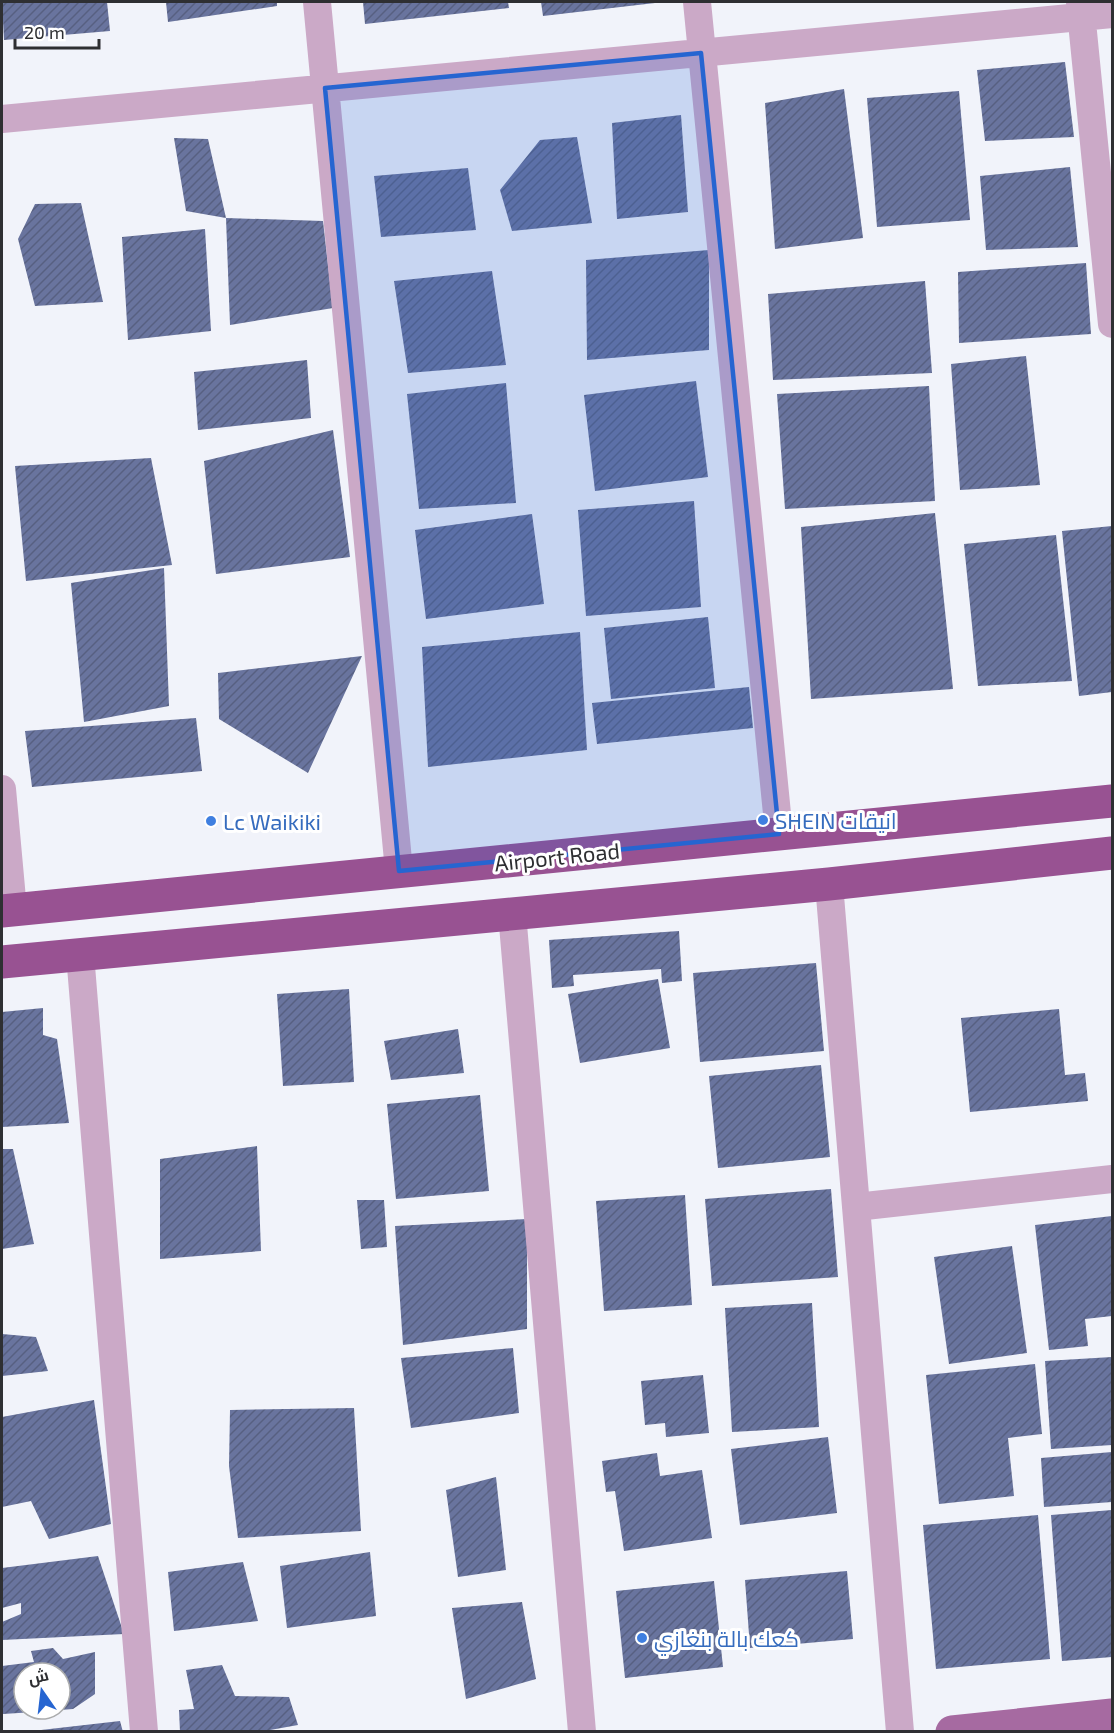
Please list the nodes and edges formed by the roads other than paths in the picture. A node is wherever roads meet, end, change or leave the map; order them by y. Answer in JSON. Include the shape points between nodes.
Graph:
{"nodes":[{"id":1,"x":316,"y":2,"type":"edge"},
{"id":2,"x":697,"y":2,"type":"edge"},
{"id":3,"x":1080,"y":9,"type":"edge"},
{"id":4,"x":1113,"y":14,"type":"edge"},
{"id":5,"x":701,"y":53,"type":"junction"},
{"id":6,"x":325,"y":88,"type":"junction"},
{"id":7,"x":2,"y":119,"type":"edge"},
{"id":8,"x":1113,"y":324,"type":"edge"},
{"id":9,"x":2,"y":789,"type":"edge"},
{"id":10,"x":1113,"y":801,"type":"edge"},
{"id":11,"x":779,"y":834,"type":"junction"},
{"id":12,"x":1113,"y":853,"type":"edge"},
{"id":13,"x":399,"y":871,"type":"junction"},
{"id":14,"x":829,"y":884,"type":"junction"},
{"id":15,"x":7,"y":910,"type":"edge"},
{"id":16,"x":512,"y":913,"type":"junction"},
{"id":17,"x":80,"y":954,"type":"junction"},
{"id":18,"x":2,"y":962,"type":"edge"},
{"id":19,"x":1113,"y":1179,"type":"edge"},
{"id":20,"x":856,"y":1207,"type":"junction"},
{"id":21,"x":1113,"y":1715,"type":"edge"},
{"id":22,"x":144,"y":1731,"type":"edge"},
{"id":23,"x":582,"y":1731,"type":"edge"},
{"id":24,"x":900,"y":1731,"type":"edge"},
{"id":25,"x":952,"y":1731,"type":"edge"}],
"edges":[{"from":1,"to":6,"type":"street"},
{"from":2,"to":5,"type":"street"},
{"from":3,"to":4,"type":"street"},
{"from":3,"to":5,"type":"street"},
{"from":3,"to":8,"type":"street"},
{"from":5,"to":6,"type":"street"},
{"from":5,"to":11,"type":"street"},
{"from":6,"to":7,"type":"street"},
{"from":6,"to":13,"type":"street"},
{"from":9,"to":15,"type":"street"},
{"from":10,"to":11,"type":"highway","name":"Airport Road"},
{"from":11,"to":13,"type":"highway","name":"Airport Road"},
{"from":12,"to":14,"type":"highway"},
{"from":13,"to":15,"type":"highway","name":"Airport Road"},
{"from":14,"to":16,"type":"highway"},
{"from":14,"to":20,"type":"street"},
{"from":16,"to":17,"type":"highway"},
{"from":16,"to":23,"type":"street"},
{"from":17,"to":18,"type":"highway"},
{"from":17,"to":22,"type":"street"},
{"from":19,"to":20,"type":"street"},
{"from":20,"to":24,"type":"street"},
{"from":21,"to":25,"type":"main road"}]}
